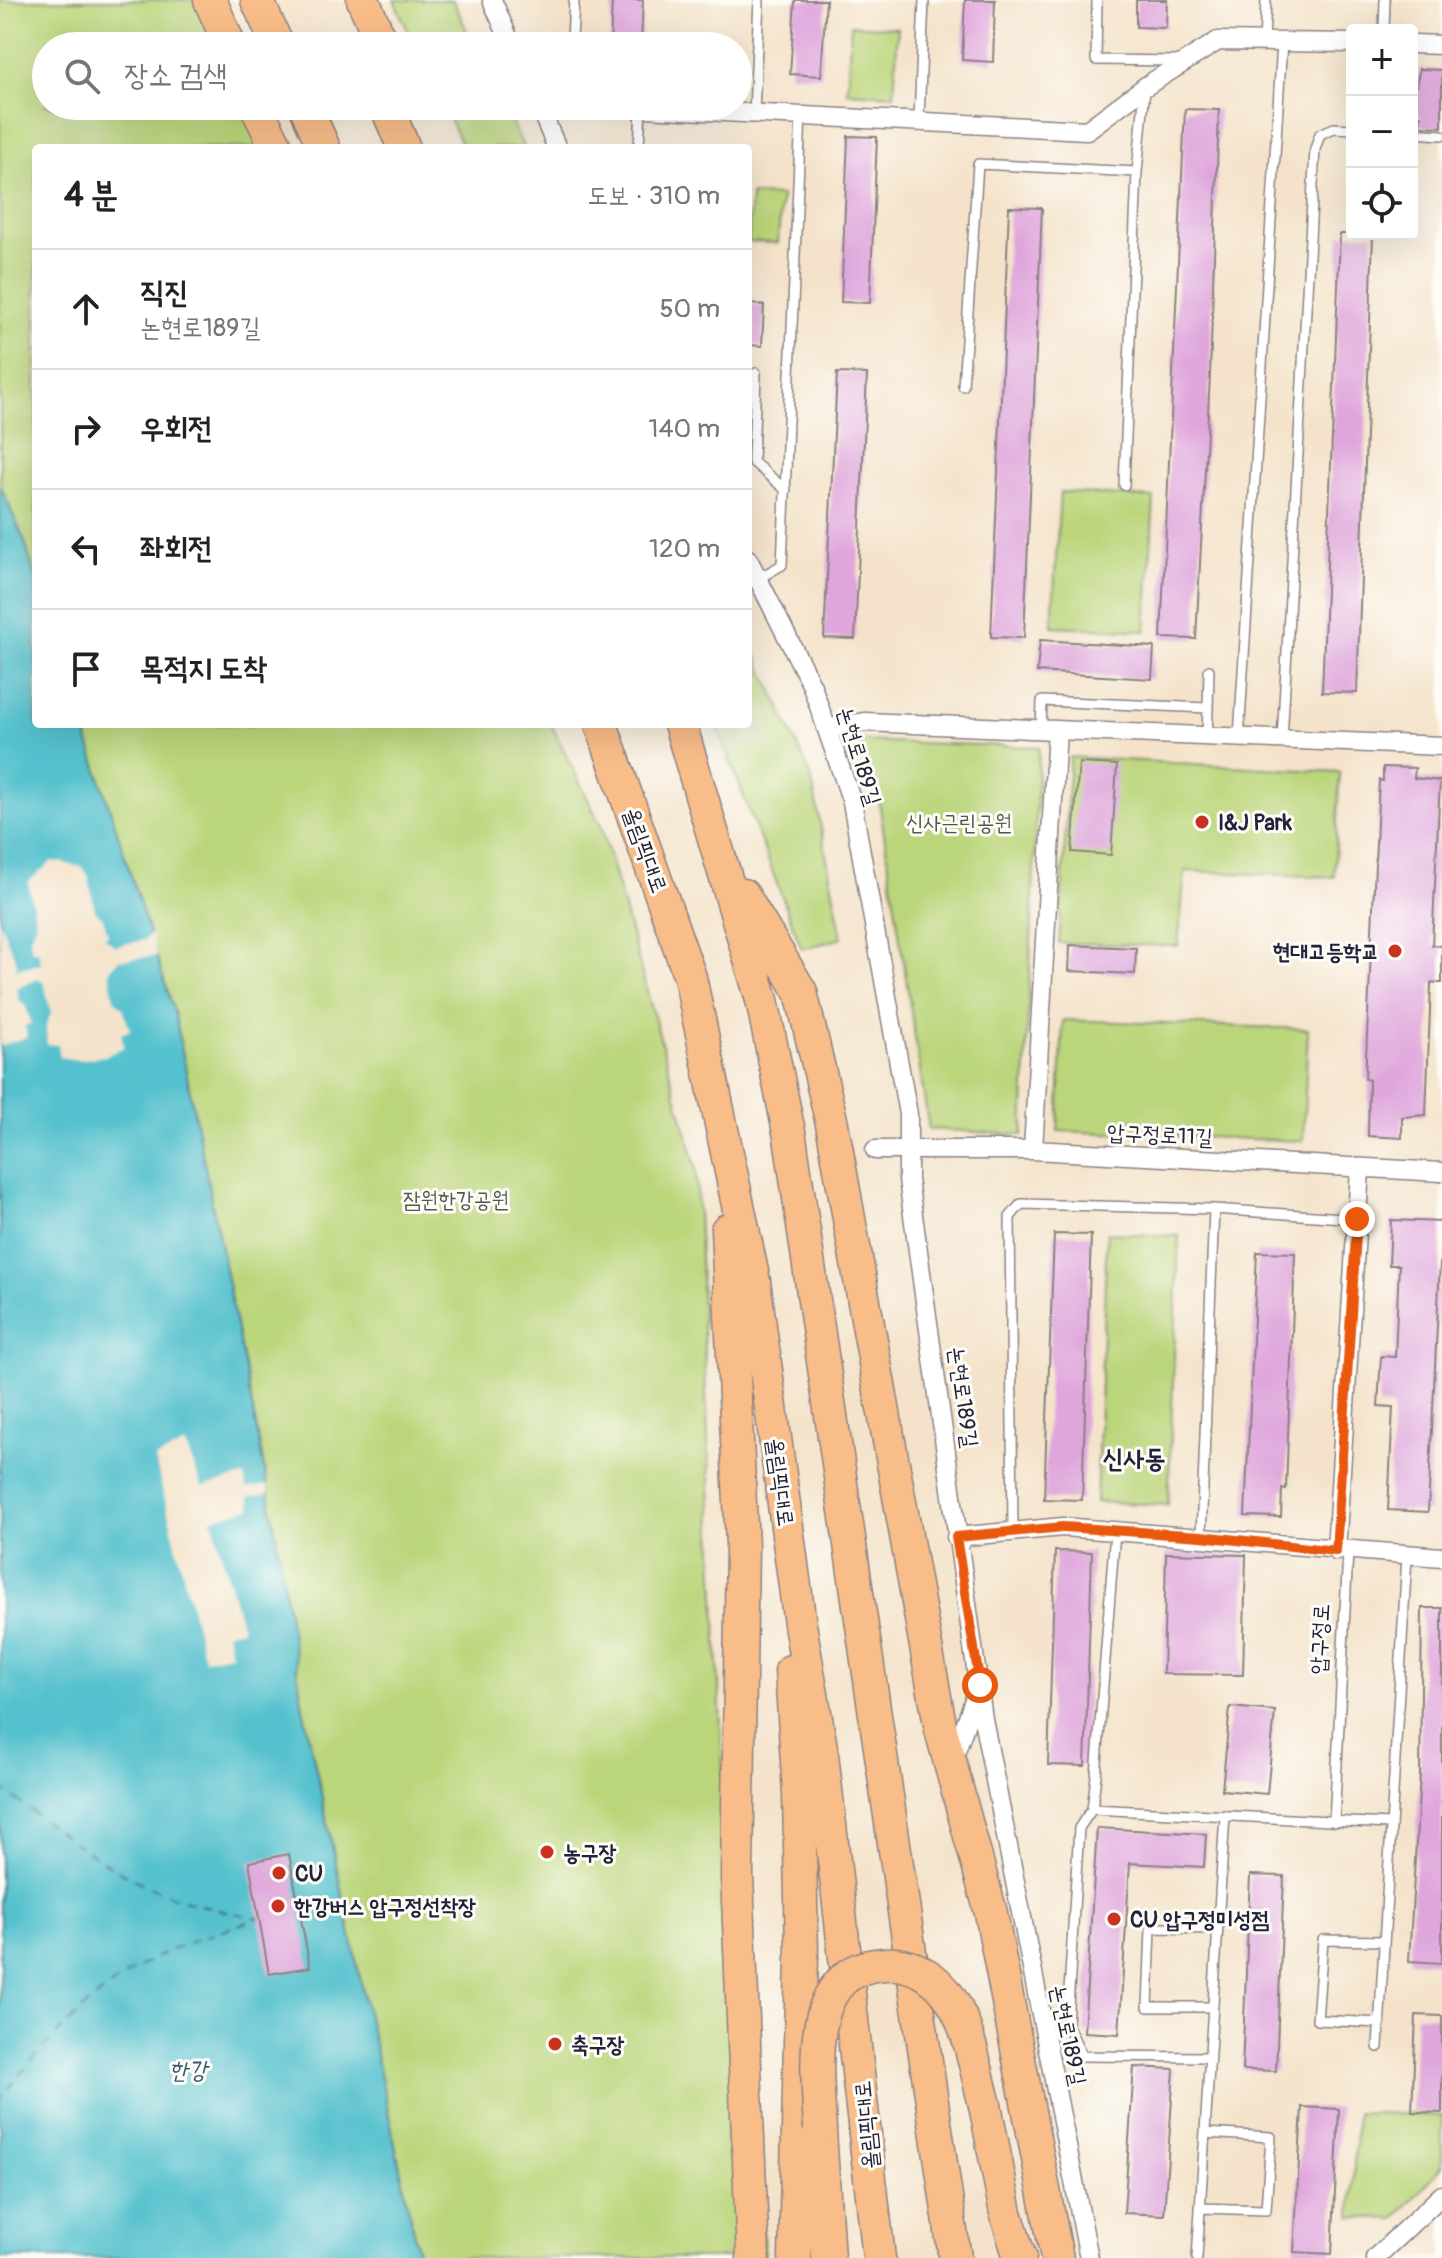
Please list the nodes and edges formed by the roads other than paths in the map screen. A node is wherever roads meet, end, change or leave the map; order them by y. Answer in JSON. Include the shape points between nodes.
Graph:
{"nodes":[{"id":1,"x":210,"y":0,"type":"edge"},
{"id":2,"x":257,"y":0,"type":"edge"},
{"id":3,"x":339,"y":0,"type":"edge"},
{"id":4,"x":363,"y":0,"type":"edge"},
{"id":5,"x":492,"y":0,"type":"edge"},
{"id":6,"x":574,"y":0,"type":"edge"},
{"id":7,"x":759,"y":0,"type":"edge"},
{"id":8,"x":924,"y":0,"type":"edge"},
{"id":9,"x":1097,"y":0,"type":"edge"},
{"id":10,"x":1266,"y":0,"type":"edge"},
{"id":11,"x":1385,"y":0,"type":"edge"},
{"id":12,"x":1384,"y":24,"type":"edge"},
{"id":13,"x":224,"y":32,"type":"edge"},
{"id":14,"x":272,"y":32,"type":"edge"},
{"id":15,"x":353,"y":32,"type":"edge"},
{"id":16,"x":377,"y":32,"type":"edge"},
{"id":17,"x":506,"y":32,"type":"edge"},
{"id":18,"x":572,"y":32,"type":"edge"},
{"id":19,"x":1273,"y":42,"type":"junction"},
{"id":20,"x":1346,"y":43,"type":"edge"},
{"id":21,"x":1418,"y":44,"type":"edge"},
{"id":22,"x":1442,"y":45,"type":"edge"},
{"id":23,"x":1187,"y":61,"type":"junction"},
{"id":24,"x":1146,"y":86,"type":"junction"},
{"id":25,"x":754,"y":112,"type":"joint"},
{"id":26,"x":801,"y":114,"type":"junction"},
{"id":27,"x":919,"y":119,"type":"junction"},
{"id":28,"x":263,"y":120,"type":"edge"},
{"id":29,"x":311,"y":120,"type":"edge"},
{"id":30,"x":392,"y":120,"type":"edge"},
{"id":31,"x":415,"y":120,"type":"edge"},
{"id":32,"x":545,"y":120,"type":"edge"},
{"id":33,"x":640,"y":120,"type":"edge"},
{"id":34,"x":1346,"y":129,"type":"edge"},
{"id":35,"x":1418,"y":133,"type":"edge"},
{"id":36,"x":1442,"y":135,"type":"edge"},
{"id":37,"x":275,"y":144,"type":"edge"},
{"id":38,"x":322,"y":144,"type":"edge"},
{"id":39,"x":402,"y":144,"type":"edge"},
{"id":40,"x":423,"y":144,"type":"edge"},
{"id":41,"x":555,"y":144,"type":"edge"},
{"id":42,"x":639,"y":144,"type":"edge"},
{"id":43,"x":1137,"y":172,"type":"junction"},
{"id":44,"x":756,"y":373,"type":"dead end"},
{"id":45,"x":963,"y":386,"type":"dead end"},
{"id":46,"x":1124,"y":485,"type":"dead end"},
{"id":47,"x":786,"y":490,"type":"junction"},
{"id":48,"x":752,"y":568,"type":"edge"},
{"id":49,"x":757,"y":579,"type":"junction"},
{"id":50,"x":1209,"y":670,"type":"dead end"},
{"id":51,"x":1208,"y":708,"type":"junction"},
{"id":52,"x":602,"y":728,"type":"edge"},
{"id":53,"x":681,"y":728,"type":"edge"},
{"id":54,"x":830,"y":728,"type":"junction"},
{"id":55,"x":1049,"y":730,"type":"junction"},
{"id":56,"x":1207,"y":736,"type":"junction"},
{"id":57,"x":1239,"y":737,"type":"junction"},
{"id":58,"x":1282,"y":740,"type":"junction"},
{"id":59,"x":1442,"y":746,"type":"edge"},
{"id":60,"x":717,"y":851,"type":"junction"},
{"id":61,"x":724,"y":1149,"type":"junction"},
{"id":62,"x":910,"y":1149,"type":"junction"},
{"id":63,"x":875,"y":1150,"type":"dead end"},
{"id":64,"x":1033,"y":1150,"type":"junction"},
{"id":65,"x":1360,"y":1169,"type":"junction"},
{"id":66,"x":1442,"y":1172,"type":"edge"},
{"id":67,"x":1214,"y":1209,"type":"junction"},
{"id":68,"x":1357,"y":1219,"type":"junction"},
{"id":69,"x":1013,"y":1530,"type":"junction"},
{"id":70,"x":1115,"y":1531,"type":"junction"},
{"id":71,"x":1201,"y":1536,"type":"junction"},
{"id":72,"x":956,"y":1537,"type":"junction"},
{"id":73,"x":1342,"y":1552,"type":"junction"},
{"id":74,"x":1407,"y":1556,"type":"junction"},
{"id":75,"x":1442,"y":1557,"type":"edge"},
{"id":76,"x":800,"y":1624,"type":"junction"},
{"id":77,"x":980,"y":1685,"type":"junction"},
{"id":78,"x":951,"y":1766,"type":"junction"},
{"id":79,"x":1092,"y":1809,"type":"junction"},
{"id":80,"x":1225,"y":1815,"type":"junction"},
{"id":81,"x":1334,"y":1822,"type":"junction"},
{"id":82,"x":1389,"y":1824,"type":"junction"},
{"id":83,"x":1217,"y":1929,"type":"junction"},
{"id":84,"x":1384,"y":1941,"type":"junction"},
{"id":85,"x":1212,"y":2007,"type":"junction"},
{"id":86,"x":1380,"y":2023,"type":"junction"},
{"id":87,"x":1378,"y":2047,"type":"dead end"},
{"id":88,"x":1208,"y":2057,"type":"junction"},
{"id":89,"x":1205,"y":2133,"type":"junction"},
{"id":90,"x":1442,"y":2195,"type":"edge"},
{"id":91,"x":1200,"y":2208,"type":"junction"},
{"id":92,"x":753,"y":2258,"type":"edge"},
{"id":93,"x":795,"y":2258,"type":"edge"},
{"id":94,"x":828,"y":2258,"type":"edge"},
{"id":95,"x":879,"y":2258,"type":"edge"},
{"id":96,"x":955,"y":2258,"type":"edge"},
{"id":97,"x":1020,"y":2258,"type":"edge"},
{"id":98,"x":1057,"y":2258,"type":"edge"},
{"id":99,"x":1089,"y":2258,"type":"edge"},
{"id":100,"x":1197,"y":2258,"type":"edge"},
{"id":101,"x":1375,"y":2258,"type":"edge"}],
"edges":[{"from":1,"to":13,"type":"highway"},
{"from":2,"to":14,"type":"highway"},
{"from":3,"to":15,"type":"highway"},
{"from":4,"to":16,"type":"highway"},
{"from":5,"to":17,"type":"street"},
{"from":6,"to":18,"type":"lane"},
{"from":7,"to":25,"type":"lane"},
{"from":8,"to":27,"type":"lane"},
{"from":9,"to":23,"type":"lane","via":[[1096,60]]},
{"from":10,"to":19,"type":"lane"},
{"from":11,"to":12,"type":"lane"},
{"from":19,"to":20,"type":"street"},
{"from":19,"to":23,"type":"street","via":[[1218,41]]},
{"from":19,"to":57,"type":"lane"},
{"from":21,"to":22,"type":"street"},
{"from":23,"to":24,"type":"street"},
{"from":24,"to":27,"type":"street","via":[[1087,130]]},
{"from":24,"to":43,"type":"lane"},
{"from":25,"to":26,"type":"street"},
{"from":26,"to":27,"type":"street"},
{"from":26,"to":47,"type":"lane"},
{"from":28,"to":37,"type":"highway"},
{"from":29,"to":38,"type":"highway"},
{"from":30,"to":39,"type":"highway"},
{"from":31,"to":40,"type":"highway"},
{"from":32,"to":41,"type":"street"},
{"from":33,"to":42,"type":"lane"},
{"from":34,"to":58,"type":"lane","via":[[1320,134],[1315,149]]},
{"from":35,"to":36,"type":"lane"},
{"from":43,"to":45,"type":"lane","via":[[978,164]]},
{"from":43,"to":46,"type":"lane"},
{"from":44,"to":47,"type":"lane","via":[[753,462]]},
{"from":47,"to":49,"type":"lane","via":[[782,565]]},
{"from":48,"to":49,"type":"street","name":"논현로189길"},
{"from":49,"to":54,"type":"street","name":"논현로189길"},
{"from":50,"to":51,"type":"lane"},
{"from":51,"to":55,"type":"lane","via":[[1042,701]]},
{"from":51,"to":56,"type":"lane"},
{"from":52,"to":61,"type":"highway","name":"올림픽대로","via":[[690,977]]},
{"from":53,"to":60,"type":"highway"},
{"from":54,"to":55,"type":"street","via":[[864,722]]},
{"from":54,"to":62,"type":"street","name":"논현로189길","via":[[852,802]]},
{"from":55,"to":56,"type":"street"},
{"from":55,"to":64,"type":"street"},
{"from":56,"to":57,"type":"street"},
{"from":57,"to":58,"type":"street"},
{"from":58,"to":59,"type":"street"},
{"from":60,"to":78,"type":"highway","via":[[801,992],[832,1124]]},
{"from":60,"to":96,"type":"highway","via":[[762,1000],[790,1137]]},
{"from":61,"to":76,"type":"highway","name":"올림픽대로","via":[[754,1281]]},
{"from":61,"to":92,"type":"highway","via":[[742,1545],[737,1876]]},
{"from":62,"to":63,"type":"street","name":"압구정로11길"},
{"from":62,"to":64,"type":"street","name":"압구정로11길"},
{"from":62,"to":72,"type":"street","name":"논현로189길","via":[[908,1179]]},
{"from":64,"to":65,"type":"street","name":"압구정로11길"},
{"from":65,"to":66,"type":"street","name":"압구정로11길"},
{"from":65,"to":68,"type":"street"},
{"from":67,"to":68,"type":"lane"},
{"from":67,"to":69,"type":"lane","via":[[1021,1204],[1010,1217]]},
{"from":67,"to":71,"type":"lane"},
{"from":68,"to":73,"type":"street"},
{"from":69,"to":70,"type":"street"},
{"from":69,"to":72,"type":"street"},
{"from":70,"to":71,"type":"street"},
{"from":70,"to":79,"type":"lane"},
{"from":71,"to":73,"type":"street"},
{"from":72,"to":77,"type":"street","name":"논현로189길"},
{"from":73,"to":74,"type":"street"},
{"from":73,"to":81,"type":"lane","name":"압구정로"},
{"from":74,"to":75,"type":"street"},
{"from":74,"to":82,"type":"lane"},
{"from":76,"to":93,"type":"highway","via":[[789,1680],[799,1793],[802,1956]]},
{"from":76,"to":95,"type":"highway","name":"올림픽대로","via":[[822,1754]]},
{"from":77,"to":78,"type":"street"},
{"from":77,"to":99,"type":"street","name":"논현로189길","via":[[1008,1854]]},
{"from":78,"to":98,"type":"highway","via":[[991,1913]]},
{"from":79,"to":80,"type":"lane"},
{"from":79,"to":88,"type":"lane","via":[[1079,1828],[1067,2024],[1082,2056]]},
{"from":80,"to":81,"type":"lane"},
{"from":80,"to":83,"type":"lane"},
{"from":81,"to":82,"type":"lane"},
{"from":82,"to":84,"type":"lane"},
{"from":83,"to":85,"type":"lane"},
{"from":83,"to":85,"type":"lane","via":[[1151,1928],[1148,2007]]},
{"from":84,"to":86,"type":"lane"},
{"from":84,"to":86,"type":"lane","via":[[1323,1940],[1317,2020]]},
{"from":85,"to":88,"type":"lane"},
{"from":86,"to":87,"type":"lane"},
{"from":88,"to":89,"type":"lane"},
{"from":89,"to":91,"type":"lane"},
{"from":89,"to":91,"type":"lane","via":[[1271,2137],[1266,2210]]},
{"from":90,"to":101,"type":"street"},
{"from":91,"to":100,"type":"lane"},
{"from":94,"to":97,"type":"highway","bridge":true,"via":[[817,2067],[821,2012],[844,1981],[875,1964],[894,1963],[917,1969],[946,1991],[959,2017]]}]}
